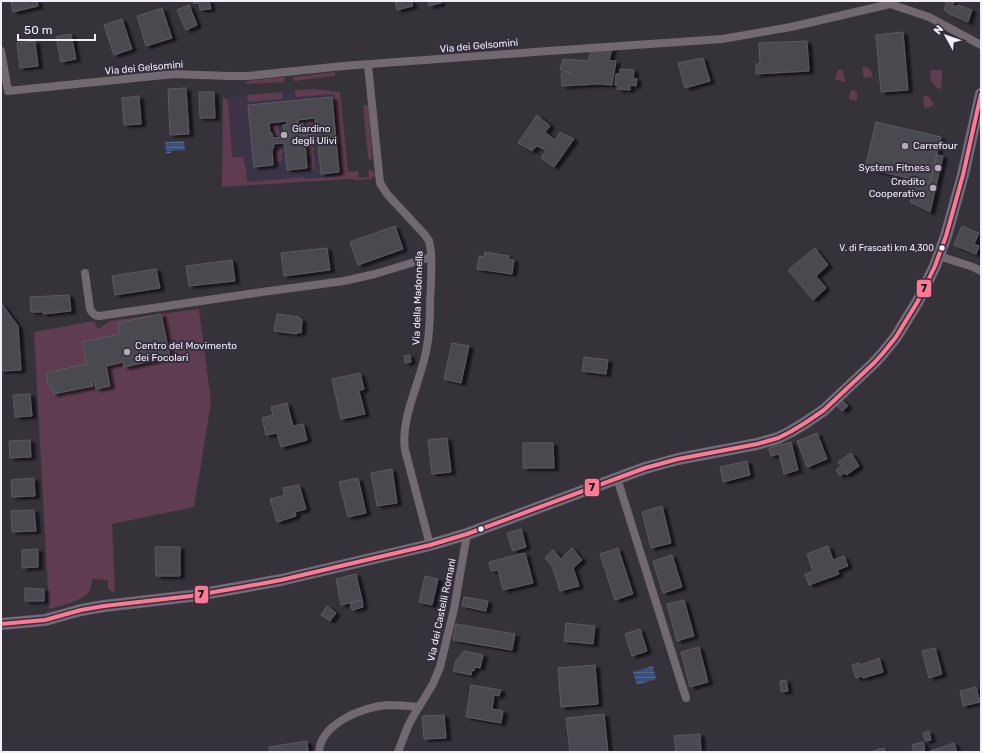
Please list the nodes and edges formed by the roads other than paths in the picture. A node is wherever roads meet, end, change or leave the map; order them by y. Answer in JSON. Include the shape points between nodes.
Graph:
{"nodes":[{"id":1,"x":889,"y":2,"type":"edge"},
{"id":2,"x":981,"y":45,"type":"edge"},
{"id":3,"x":1,"y":51,"type":"edge"},
{"id":4,"x":368,"y":65,"type":"junction"},
{"id":5,"x":981,"y":94,"type":"edge"},
{"id":6,"x":939,"y":256,"type":"junction"},
{"id":7,"x":431,"y":257,"type":"junction"},
{"id":8,"x":981,"y":270,"type":"edge"},
{"id":9,"x":85,"y":273,"type":"dead end"},
{"id":10,"x":617,"y":478,"type":"junction"},
{"id":11,"x":467,"y":534,"type":"junction"},
{"id":12,"x":430,"y":545,"type":"junction"},
{"id":13,"x":1,"y":624,"type":"edge"},
{"id":14,"x":686,"y":698,"type":"dead end"},
{"id":15,"x":419,"y":707,"type":"junction"},
{"id":16,"x":319,"y":752,"type":"edge"},
{"id":17,"x":398,"y":752,"type":"edge"}],
"edges":[{"from":1,"to":2,"type":"street","name":"Via dei Gelsomini","via":[[929,17]]},
{"from":1,"to":4,"type":"street","name":"Via dei Gelsomini","via":[[791,27],[722,39]]},
{"from":3,"to":4,"type":"street","name":"Via dei Gelsomini","via":[[8,91],[174,74],[248,76]]},
{"from":4,"to":7,"type":"street","name":"Via della Madonnella","via":[[380,183],[426,235]]},
{"from":5,"to":6,"type":"main road","via":[[963,174]]},
{"from":6,"to":8,"type":"street"},
{"from":6,"to":10,"type":"main road","via":[[918,301],[889,346],[833,402],[810,421],[768,441],[678,459]]},
{"from":7,"to":9,"type":"street","via":[[344,281],[99,316],[91,311]]},
{"from":7,"to":12,"type":"street","name":"Via della Madonnella","via":[[428,346],[404,427],[405,450]]},
{"from":10,"to":11,"type":"main road"},
{"from":10,"to":14,"type":"street"},
{"from":11,"to":12,"type":"main road"},
{"from":11,"to":15,"type":"street","name":"Via dei Castelli Romani","via":[[443,658],[433,684]]},
{"from":12,"to":13,"type":"main road","via":[[281,580],[191,596],[100,606],[45,620]]},
{"from":15,"to":16,"type":"street","via":[[388,705],[360,712],[329,730],[320,744]]},
{"from":15,"to":17,"type":"street","name":"Via dei Castelli Romani"}]}
